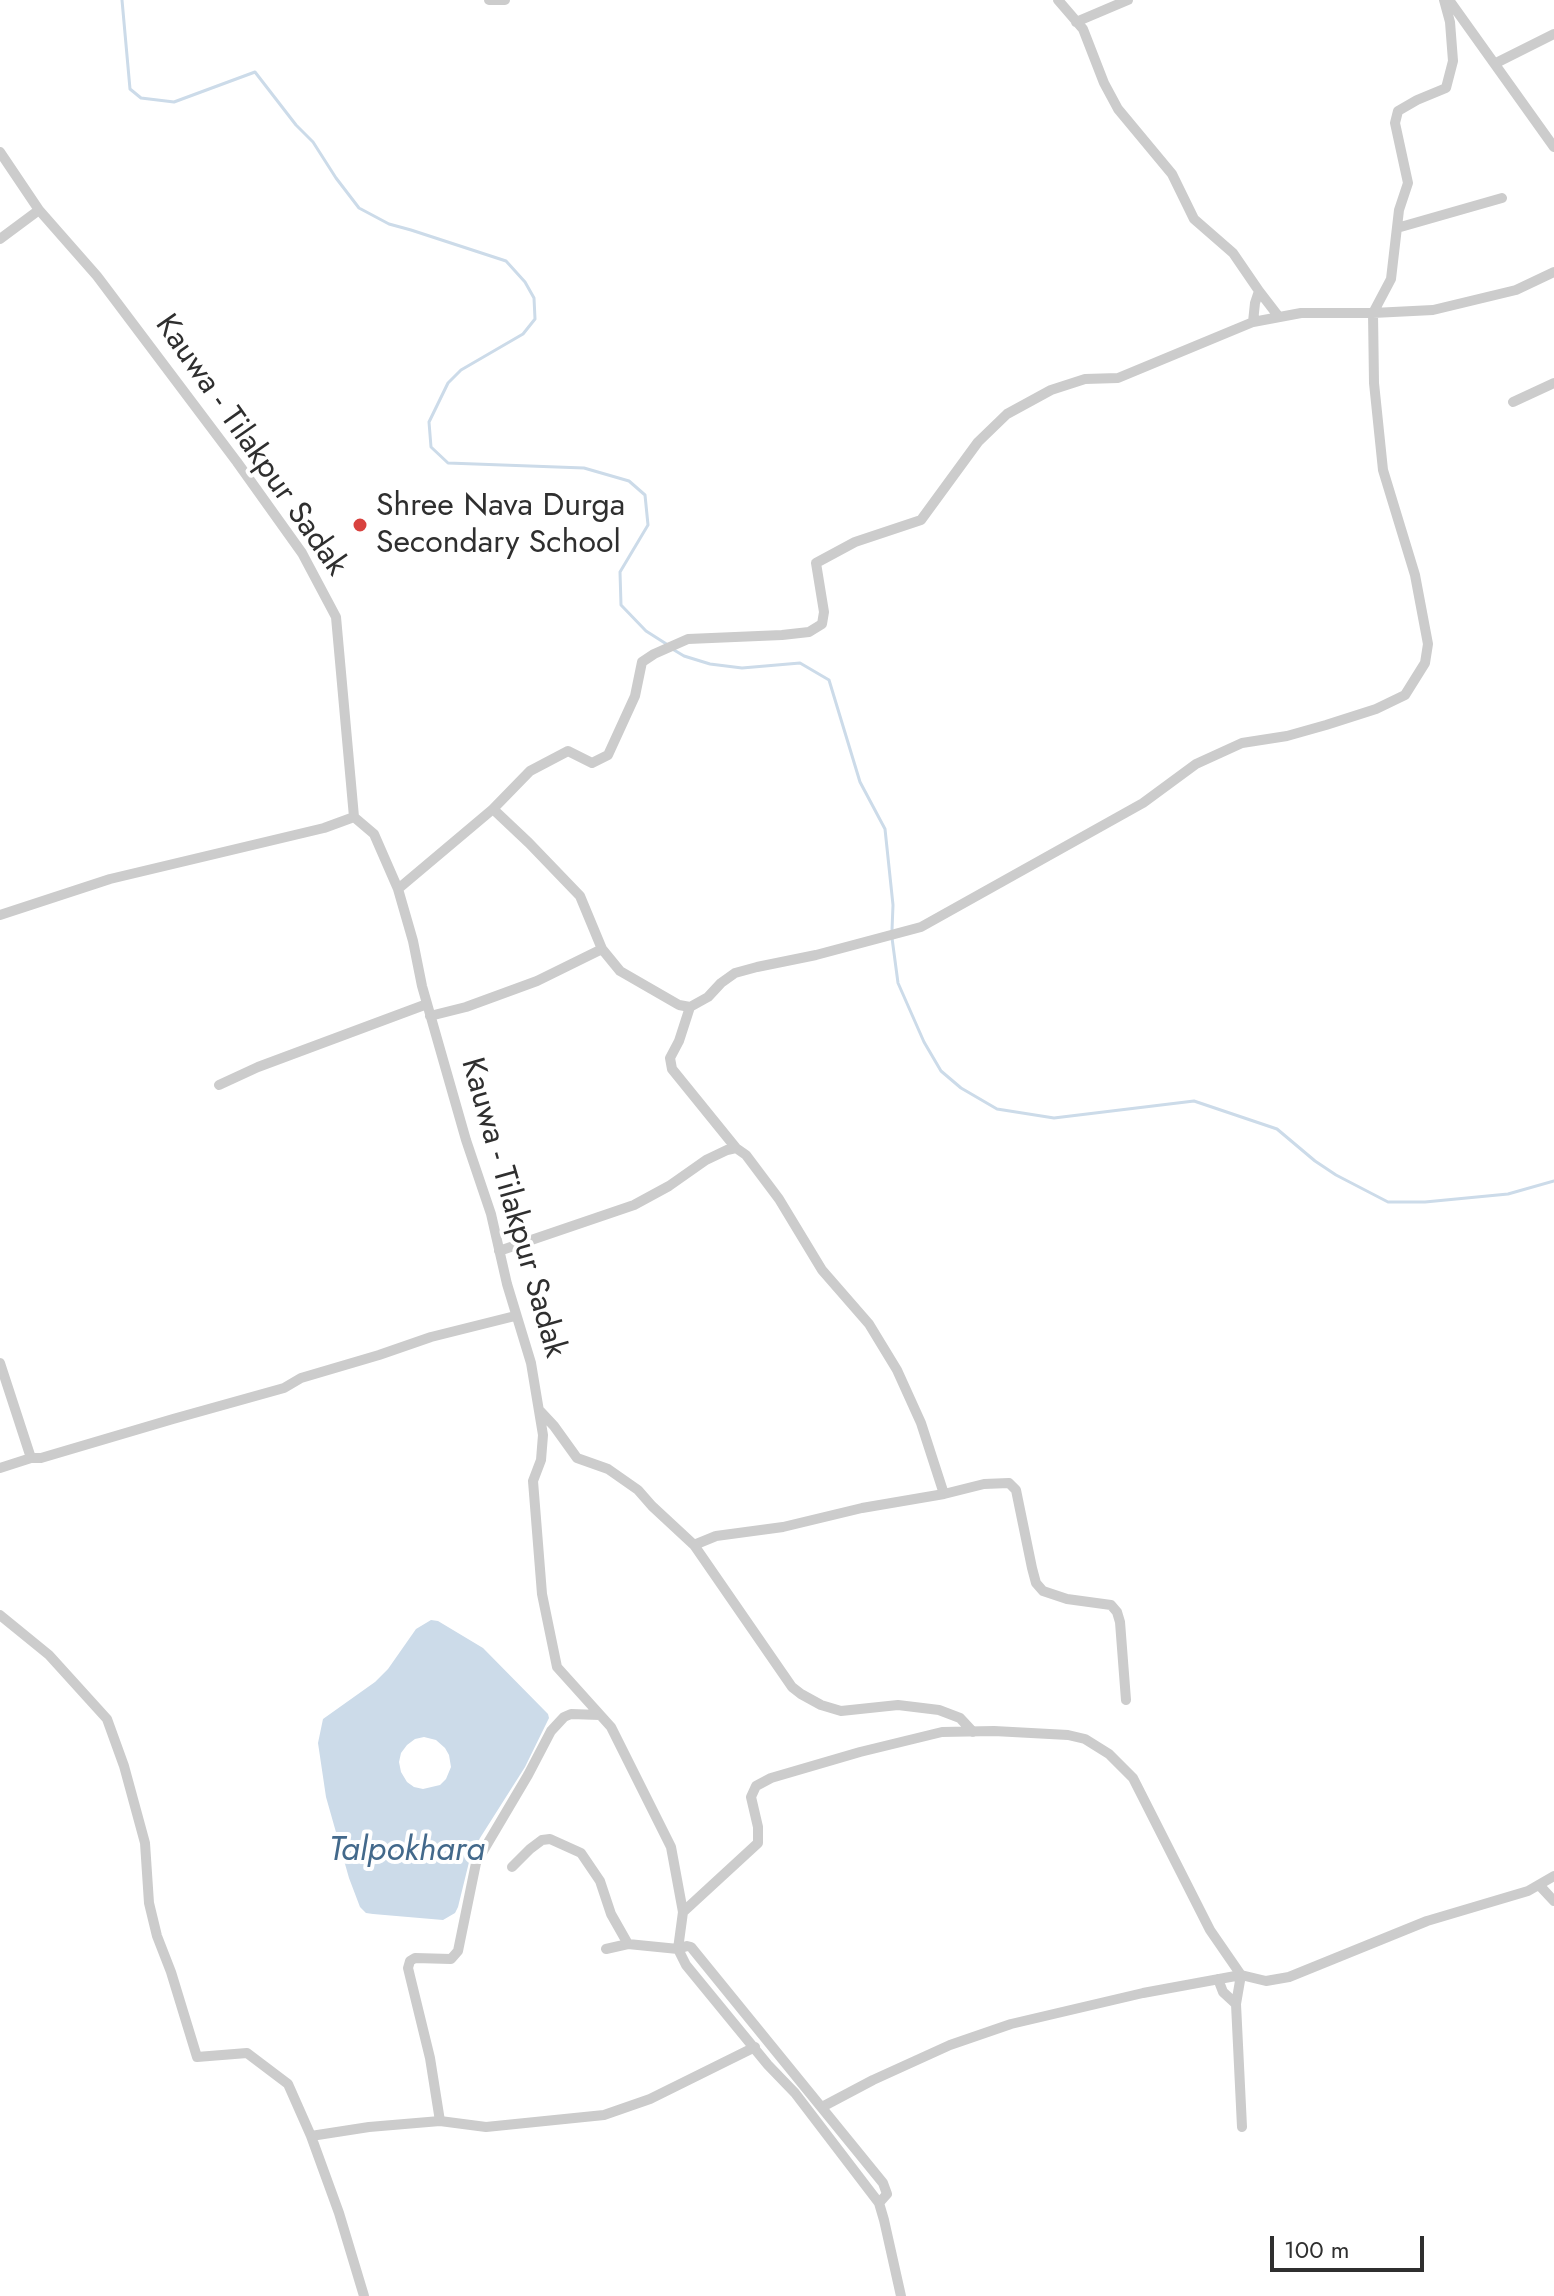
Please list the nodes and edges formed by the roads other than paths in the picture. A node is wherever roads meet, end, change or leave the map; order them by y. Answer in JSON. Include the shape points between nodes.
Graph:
{"nodes":[{"id":1,"x":489,"y":0,"type":"edge"},
{"id":2,"x":505,"y":0,"type":"edge"},
{"id":3,"x":1058,"y":0,"type":"edge"},
{"id":4,"x":1128,"y":0,"type":"edge"},
{"id":5,"x":1446,"y":0,"type":"edge"},
{"id":6,"x":1076,"y":22,"type":"junction"},
{"id":7,"x":1554,"y":34,"type":"edge"},
{"id":8,"x":1496,"y":63,"type":"junction"},
{"id":9,"x":1554,"y":147,"type":"edge"},
{"id":10,"x":0,"y":152,"type":"edge"},
{"id":11,"x":1502,"y":198,"type":"dead end"},
{"id":12,"x":39,"y":210,"type":"junction"},
{"id":13,"x":1397,"y":228,"type":"junction"},
{"id":14,"x":0,"y":239,"type":"edge"},
{"id":15,"x":1554,"y":272,"type":"edge"},
{"id":16,"x":1259,"y":291,"type":"junction"},
{"id":17,"x":1373,"y":313,"type":"junction"},
{"id":18,"x":1279,"y":317,"type":"junction"},
{"id":19,"x":1253,"y":322,"type":"junction"},
{"id":20,"x":1554,"y":383,"type":"edge"},
{"id":21,"x":1513,"y":402,"type":"dead end"},
{"id":22,"x":493,"y":809,"type":"junction"},
{"id":23,"x":354,"y":817,"type":"junction"},
{"id":24,"x":398,"y":889,"type":"junction"},
{"id":25,"x":0,"y":915,"type":"edge"},
{"id":26,"x":602,"y":949,"type":"junction"},
{"id":27,"x":427,"y":1004,"type":"junction"},
{"id":28,"x":690,"y":1007,"type":"junction"},
{"id":29,"x":430,"y":1016,"type":"junction"},
{"id":30,"x":219,"y":1085,"type":"dead end"},
{"id":31,"x":736,"y":1148,"type":"junction"},
{"id":32,"x":499,"y":1251,"type":"junction"},
{"id":33,"x":515,"y":1316,"type":"junction"},
{"id":34,"x":0,"y":1363,"type":"edge"},
{"id":35,"x":538,"y":1409,"type":"junction"},
{"id":36,"x":31,"y":1458,"type":"junction"},
{"id":37,"x":0,"y":1468,"type":"edge"},
{"id":38,"x":944,"y":1494,"type":"junction"},
{"id":39,"x":694,"y":1545,"type":"junction"},
{"id":40,"x":0,"y":1615,"type":"edge"},
{"id":41,"x":1126,"y":1700,"type":"dead end"},
{"id":42,"x":600,"y":1715,"type":"junction"},
{"id":43,"x":973,"y":1732,"type":"junction"},
{"id":44,"x":512,"y":1867,"type":"dead end"},
{"id":45,"x":1554,"y":1876,"type":"edge"},
{"id":46,"x":1540,"y":1886,"type":"junction"},
{"id":47,"x":1554,"y":1901,"type":"edge"},
{"id":48,"x":683,"y":1912,"type":"junction"},
{"id":49,"x":628,"y":1944,"type":"junction"},
{"id":50,"x":606,"y":1949,"type":"dead end"},
{"id":51,"x":678,"y":1949,"type":"junction"},
{"id":52,"x":1241,"y":1975,"type":"junction"},
{"id":53,"x":1218,"y":1979,"type":"junction"},
{"id":54,"x":1236,"y":2004,"type":"junction"},
{"id":55,"x":755,"y":2047,"type":"junction"},
{"id":56,"x":822,"y":2107,"type":"junction"},
{"id":57,"x":440,"y":2121,"type":"junction"},
{"id":58,"x":1242,"y":2127,"type":"dead end"},
{"id":59,"x":311,"y":2136,"type":"junction"},
{"id":60,"x":879,"y":2203,"type":"junction"},
{"id":61,"x":364,"y":2296,"type":"edge"},
{"id":62,"x":901,"y":2296,"type":"edge"}],
"edges":[{"from":1,"to":2,"type":"street"},
{"from":3,"to":6,"type":"street"},
{"from":4,"to":6,"type":"street"},
{"from":5,"to":8,"type":"street"},
{"from":5,"to":13,"type":"street","via":[[1453,61],[1446,88],[1398,111],[1395,123],[1408,183]]},
{"from":6,"to":16,"type":"street","via":[[1118,109],[1172,174],[1194,219],[1233,253]]},
{"from":7,"to":8,"type":"street"},
{"from":8,"to":9,"type":"street"},
{"from":10,"to":12,"type":"street","name":"Kauwa - Tilakpur Sadak"},
{"from":11,"to":13,"type":"street"},
{"from":12,"to":14,"type":"street"},
{"from":12,"to":23,"type":"street","name":"Kauwa - Tilakpur Sadak","via":[[97,276],[237,462],[302,553],[336,617]]},
{"from":13,"to":17,"type":"street","via":[[1391,279]]},
{"from":15,"to":17,"type":"street","via":[[1516,290],[1433,310]]},
{"from":16,"to":18,"type":"street"},
{"from":16,"to":19,"type":"street"},
{"from":17,"to":18,"type":"street"},
{"from":17,"to":28,"type":"street","via":[[1383,470],[1415,575],[1428,644],[1425,663],[1405,695],[1326,725],[1242,743],[1196,764],[1143,803],[921,927],[735,973]]},
{"from":18,"to":19,"type":"street"},
{"from":19,"to":22,"type":"street","via":[[1118,378],[1085,379],[1051,390],[1007,414],[978,442],[921,520],[855,542],[816,563],[822,624],[809,632],[688,639],[660,651],[642,662],[635,696],[608,755],[592,763],[568,751],[530,771]]},
{"from":20,"to":21,"type":"street"},
{"from":22,"to":24,"type":"street"},
{"from":22,"to":26,"type":"street","via":[[580,896]]},
{"from":23,"to":24,"type":"street","name":"Kauwa - Tilakpur Sadak","via":[[374,834]]},
{"from":23,"to":25,"type":"street","via":[[110,879]]},
{"from":24,"to":27,"type":"street","name":"Kauwa - Tilakpur Sadak"},
{"from":26,"to":28,"type":"street","via":[[620,971]]},
{"from":26,"to":29,"type":"street","via":[[537,981]]},
{"from":27,"to":29,"type":"street","name":"Kauwa - Tilakpur Sadak"},
{"from":27,"to":30,"type":"street"},
{"from":28,"to":31,"type":"street","via":[[670,1058],[672,1069]]},
{"from":29,"to":32,"type":"street","name":"Kauwa - Tilakpur Sadak"},
{"from":31,"to":32,"type":"street","via":[[706,1160],[634,1205]]},
{"from":31,"to":38,"type":"street","via":[[779,1199],[822,1270],[869,1324],[897,1370]]},
{"from":32,"to":33,"type":"street","name":"Kauwa - Tilakpur Sadak"},
{"from":33,"to":35,"type":"street","name":"Kauwa - Tilakpur Sadak","via":[[531,1363]]},
{"from":33,"to":36,"type":"street","via":[[431,1337],[257,1396]]},
{"from":34,"to":36,"type":"street"},
{"from":35,"to":39,"type":"street","via":[[577,1458],[608,1469],[638,1490]]},
{"from":35,"to":42,"type":"street","name":"Kauwa - Tilakpur Sadak","via":[[543,1435],[533,1481],[548,1624],[557,1667]]},
{"from":36,"to":37,"type":"street"},
{"from":38,"to":39,"type":"street","via":[[716,1536]]},
{"from":38,"to":41,"type":"street","via":[[999,1482],[1016,1490],[1036,1583],[1043,1591],[1111,1605],[1117,1612]]},
{"from":39,"to":43,"type":"street","via":[[801,1694],[841,1711],[898,1705],[939,1710],[960,1718]]},
{"from":40,"to":59,"type":"street","via":[[49,1655],[107,1719],[145,1843],[157,1936],[197,2057],[247,2053],[288,2084]]},
{"from":42,"to":48,"type":"street","name":"Kauwa - Tilakpur Sadak","via":[[611,1727],[671,1847]]},
{"from":42,"to":57,"type":"street","via":[[571,1714],[551,1731],[476,1863],[458,1951],[451,1959],[410,1961]]},
{"from":43,"to":48,"type":"street","via":[[942,1732],[860,1752],[756,1786],[751,1797],[758,1843]]},
{"from":43,"to":52,"type":"street","via":[[1068,1735],[1109,1754],[1133,1778],[1210,1930]]},
{"from":44,"to":49,"type":"street","via":[[542,1840],[581,1853],[600,1881]]},
{"from":45,"to":46,"type":"street"},
{"from":46,"to":47,"type":"street"},
{"from":46,"to":52,"type":"street","via":[[1427,1921],[1289,1977],[1266,1981]]},
{"from":48,"to":51,"type":"street","name":"Kauwa - Tilakpur Sadak"},
{"from":49,"to":50,"type":"street"},
{"from":49,"to":51,"type":"street"},
{"from":51,"to":55,"type":"street"},
{"from":51,"to":56,"type":"street","via":[[691,1947]]},
{"from":52,"to":53,"type":"street"},
{"from":52,"to":54,"type":"street"},
{"from":53,"to":54,"type":"street"},
{"from":53,"to":56,"type":"street","via":[[1011,2024],[950,2045]]},
{"from":54,"to":58,"type":"street"},
{"from":55,"to":57,"type":"street","via":[[650,2099],[604,2115],[486,2127]]},
{"from":55,"to":60,"type":"street"},
{"from":56,"to":60,"type":"street","via":[[883,2183],[887,2194]]},
{"from":57,"to":59,"type":"street"},
{"from":59,"to":61,"type":"street"},
{"from":60,"to":62,"type":"street"}]}
